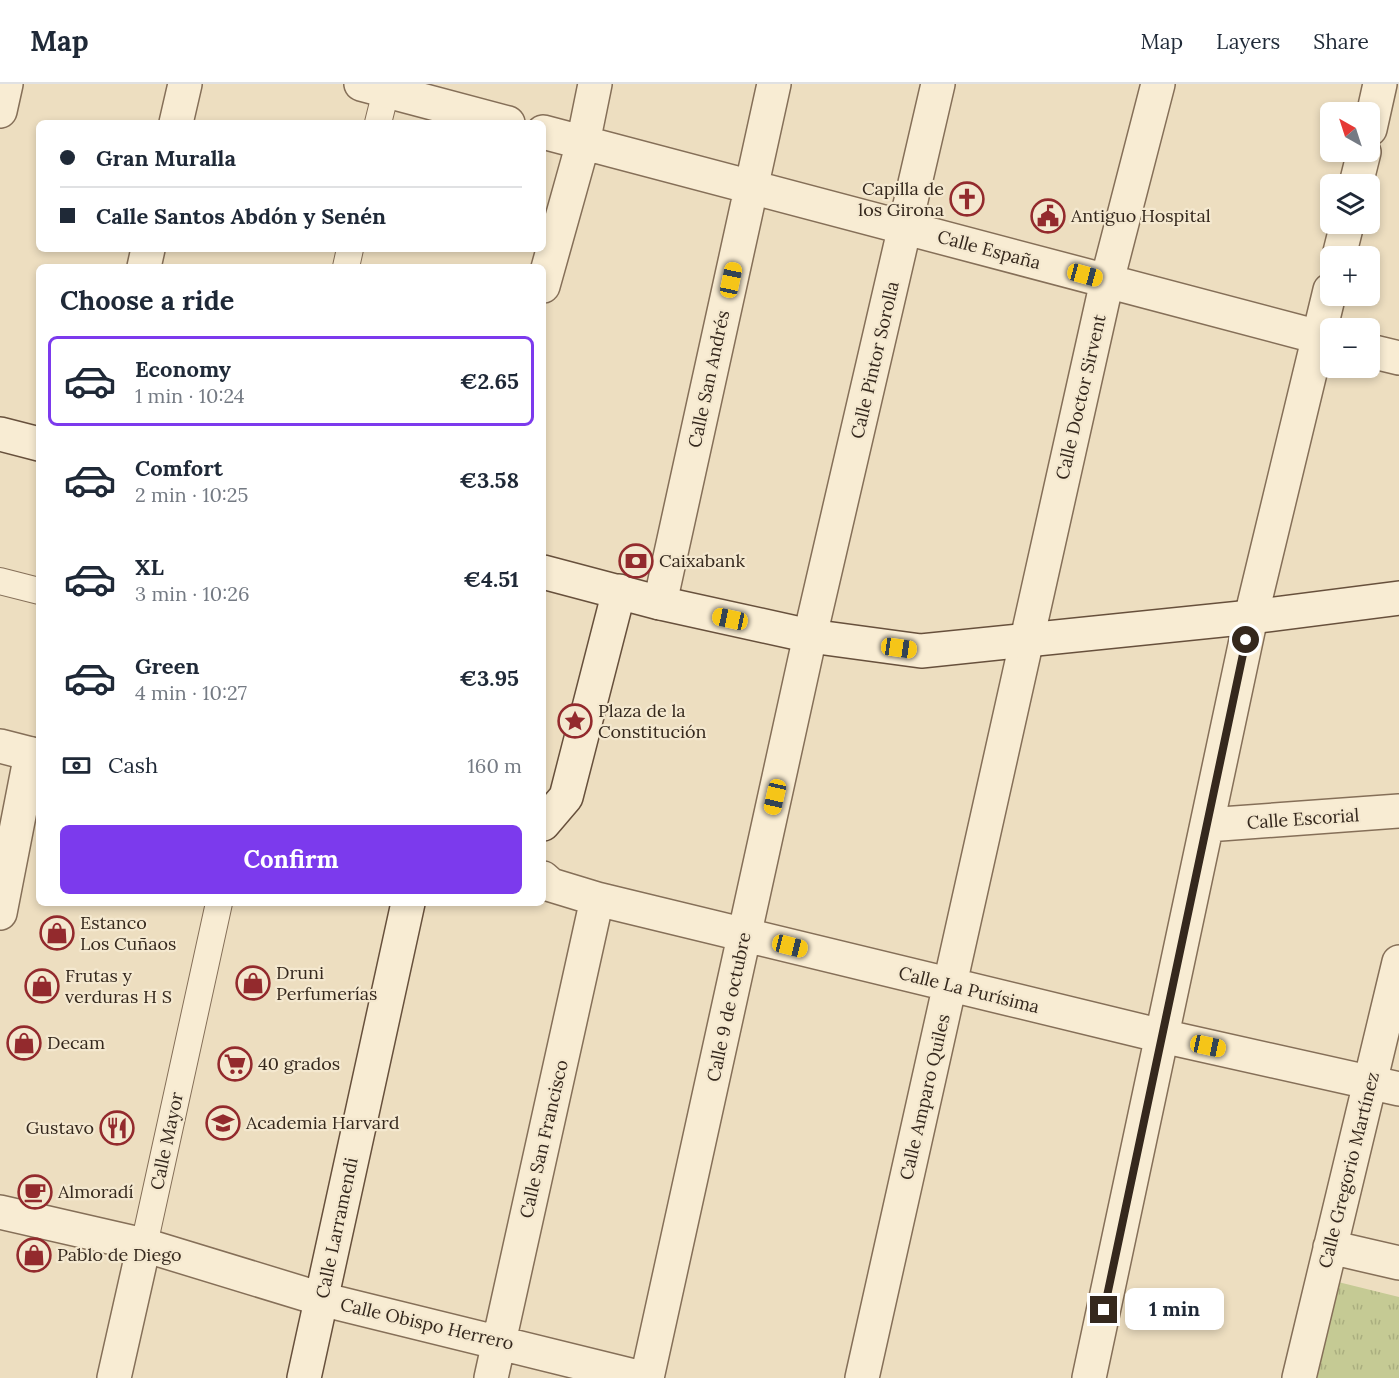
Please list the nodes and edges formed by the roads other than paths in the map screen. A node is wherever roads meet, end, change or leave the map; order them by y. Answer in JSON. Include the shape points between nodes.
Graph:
{"nodes":[{"id":1,"x":6,"y":84,"type":"edge"},
{"id":2,"x":185,"y":84,"type":"edge"},
{"id":3,"x":595,"y":84,"type":"edge"},
{"id":4,"x":774,"y":84,"type":"edge"},
{"id":5,"x":938,"y":84,"type":"edge"},
{"id":6,"x":1158,"y":84,"type":"edge"},
{"id":7,"x":1380,"y":84,"type":"edge"},
{"id":8,"x":378,"y":86,"type":"edge"},
{"id":9,"x":1376,"y":102,"type":"edge"},
{"id":10,"x":0,"y":111,"type":"edge"},
{"id":11,"x":177,"y":120,"type":"edge"},
{"id":12,"x":378,"y":120,"type":"edge"},
{"id":13,"x":497,"y":120,"type":"edge"},
{"id":14,"x":546,"y":133,"type":"edge"},
{"id":15,"x":583,"y":143,"type":"junction"},
{"id":16,"x":752,"y":187,"type":"junction"},
{"id":17,"x":907,"y":228,"type":"junction"},
{"id":18,"x":546,"y":275,"type":"edge"},
{"id":19,"x":1107,"y":281,"type":"junction"},
{"id":20,"x":1320,"y":338,"type":"edge"},
{"id":21,"x":1380,"y":353,"type":"edge"},
{"id":22,"x":1320,"y":358,"type":"edge"},
{"id":23,"x":1399,"y":358,"type":"edge"},
{"id":24,"x":0,"y":434,"type":"edge"},
{"id":25,"x":36,"y":443,"type":"edge"},
{"id":26,"x":546,"y":573,"type":"edge"},
{"id":27,"x":0,"y":581,"type":"edge"},
{"id":28,"x":36,"y":590,"type":"edge"},
{"id":29,"x":619,"y":591,"type":"junction"},
{"id":30,"x":1399,"y":598,"type":"edge"},
{"id":31,"x":660,"y":603,"type":"junction"},
{"id":32,"x":1251,"y":617,"type":"junction"},
{"id":33,"x":810,"y":636,"type":"junction"},
{"id":34,"x":1026,"y":641,"type":"junction"},
{"id":35,"x":0,"y":746,"type":"edge"},
{"id":36,"x":35,"y":755,"type":"edge"},
{"id":37,"x":1399,"y":811,"type":"edge"},
{"id":38,"x":546,"y":820,"type":"edge"},
{"id":39,"x":1207,"y":825,"type":"junction"},
{"id":40,"x":546,"y":881,"type":"edge"},
{"id":41,"x":597,"y":900,"type":"junction"},
{"id":42,"x":218,"y":906,"type":"edge"},
{"id":43,"x":407,"y":906,"type":"edge"},
{"id":44,"x":0,"y":913,"type":"edge"},
{"id":45,"x":744,"y":935,"type":"junction"},
{"id":46,"x":1399,"y":962,"type":"edge"},
{"id":47,"x":950,"y":985,"type":"junction"},
{"id":48,"x":1162,"y":1036,"type":"junction"},
{"id":49,"x":1385,"y":1085,"type":"edge"},
{"id":50,"x":0,"y":1212,"type":"edge"},
{"id":51,"x":144,"y":1245,"type":"junction"},
{"id":52,"x":1330,"y":1247,"type":"junction"},
{"id":53,"x":1399,"y":1263,"type":"edge"},
{"id":54,"x":321,"y":1299,"type":"junction"},
{"id":55,"x":499,"y":1341,"type":"junction"},
{"id":56,"x":114,"y":1378,"type":"edge"},
{"id":57,"x":304,"y":1378,"type":"edge"},
{"id":58,"x":491,"y":1378,"type":"edge"},
{"id":59,"x":642,"y":1378,"type":"edge"},
{"id":60,"x":647,"y":1378,"type":"edge"},
{"id":61,"x":862,"y":1378,"type":"edge"},
{"id":62,"x":1089,"y":1378,"type":"edge"},
{"id":63,"x":1299,"y":1378,"type":"edge"}],
"edges":[{"from":1,"to":10,"type":"street"},
{"from":2,"to":11,"type":"street"},
{"from":3,"to":15,"type":"street"},
{"from":4,"to":16,"type":"street","name":"Calle San Andrés"},
{"from":5,"to":17,"type":"street","name":"Calle Pintor Sorolla"},
{"from":6,"to":19,"type":"street","name":"Calle Doctor Sirvent"},
{"from":7,"to":9,"type":"street"},
{"from":8,"to":12,"type":"street"},
{"from":8,"to":13,"type":"street"},
{"from":14,"to":15,"type":"street","name":"Calle España"},
{"from":15,"to":16,"type":"street","name":"Calle España"},
{"from":15,"to":18,"type":"street"},
{"from":16,"to":17,"type":"street","name":"Calle España"},
{"from":16,"to":31,"type":"street","name":"Calle San Andrés"},
{"from":17,"to":19,"type":"street","name":"Calle España"},
{"from":17,"to":33,"type":"street","name":"Calle Pintor Sorolla"},
{"from":19,"to":20,"type":"street","name":"Calle España"},
{"from":19,"to":34,"type":"street","name":"Calle Doctor Sirvent"},
{"from":21,"to":23,"type":"street"},
{"from":22,"to":32,"type":"street"},
{"from":24,"to":25,"type":"street"},
{"from":26,"to":29,"type":"street"},
{"from":27,"to":28,"type":"street"},
{"from":29,"to":31,"type":"street"},
{"from":29,"to":38,"type":"street","via":[[566,797]]},
{"from":30,"to":32,"type":"street"},
{"from":31,"to":33,"type":"street"},
{"from":32,"to":34,"type":"street"},
{"from":32,"to":39,"type":"street"},
{"from":33,"to":34,"type":"street","via":[[921,651]]},
{"from":33,"to":45,"type":"street","name":"Calle 9 de octubre"},
{"from":34,"to":47,"type":"street","name":"Calle Amparo Quiles"},
{"from":35,"to":36,"type":"street"},
{"from":36,"to":44,"type":"street"},
{"from":37,"to":39,"type":"street","name":"Calle Escorial"},
{"from":39,"to":48,"type":"street"},
{"from":40,"to":41,"type":"street","name":"Calle La Purísima"},
{"from":41,"to":45,"type":"street","name":"Calle La Purísima"},
{"from":41,"to":55,"type":"street","name":"Calle San Francisco"},
{"from":42,"to":51,"type":"street","name":"Calle Mayor"},
{"from":43,"to":54,"type":"street","name":"Calle Larramendi"},
{"from":45,"to":47,"type":"street","name":"Calle La Purísima"},
{"from":45,"to":60,"type":"street","name":"Calle 9 de octubre"},
{"from":46,"to":49,"type":"street","name":"Calle Gregorio Martínez"},
{"from":47,"to":48,"type":"street","name":"Calle La Purísima"},
{"from":47,"to":61,"type":"street","name":"Calle Amparo Quiles"},
{"from":48,"to":49,"type":"street","name":"Calle La Purísima"},
{"from":48,"to":62,"type":"street"},
{"from":49,"to":52,"type":"street","name":"Calle Gregorio Martínez"},
{"from":50,"to":51,"type":"street","name":"Calle Obispo Herrero"},
{"from":51,"to":54,"type":"street","name":"Calle Obispo Herrero"},
{"from":51,"to":56,"type":"street","name":"Calle Mayor"},
{"from":52,"to":53,"type":"street"},
{"from":52,"to":63,"type":"street","name":"Calle Gregorio Martínez"},
{"from":54,"to":55,"type":"street","name":"Calle Obispo Herrero"},
{"from":54,"to":57,"type":"street","name":"Calle Larramendi"},
{"from":55,"to":58,"type":"street","name":"Calle San Francisco"},
{"from":55,"to":59,"type":"street","name":"Calle Obispo Herrero"}]}
